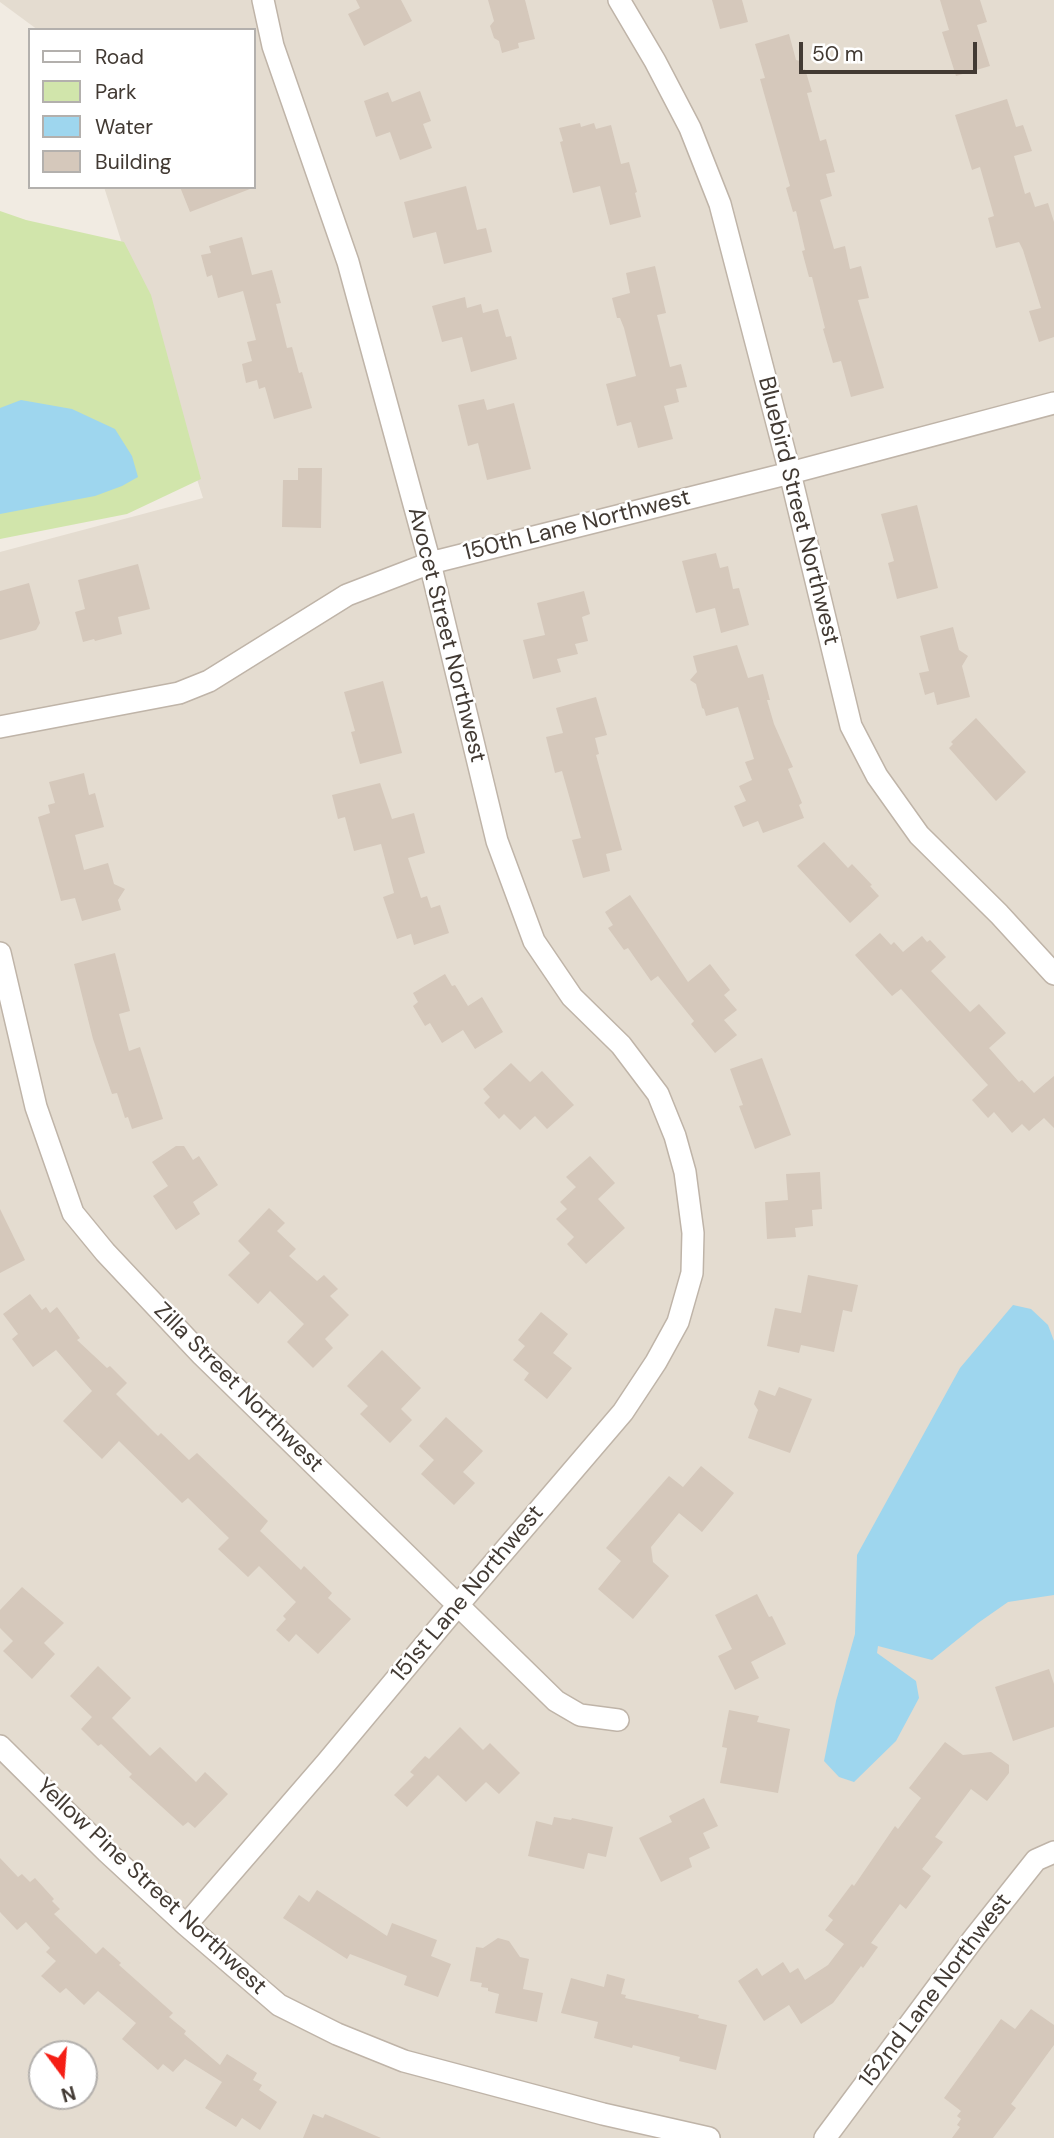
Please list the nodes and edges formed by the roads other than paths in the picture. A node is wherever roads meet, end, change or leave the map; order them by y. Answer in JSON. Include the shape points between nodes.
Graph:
{"nodes":[{"id":1,"x":263,"y":0,"type":"edge"},
{"id":2,"x":619,"y":0,"type":"edge"},
{"id":3,"x":1054,"y":403,"type":"edge"},
{"id":4,"x":790,"y":473,"type":"junction"},
{"id":5,"x":430,"y":563,"type":"junction"},
{"id":6,"x":0,"y":727,"type":"edge"},
{"id":7,"x":0,"y":953,"type":"edge"},
{"id":8,"x":1054,"y":974,"type":"edge"},
{"id":9,"x":693,"y":1233,"type":"joint"},
{"id":10,"x":458,"y":1605,"type":"junction"},
{"id":11,"x":618,"y":1720,"type":"dead end"},
{"id":12,"x":0,"y":1746,"type":"edge"},
{"id":13,"x":1054,"y":1852,"type":"edge"},
{"id":14,"x":186,"y":1925,"type":"junction"},
{"id":15,"x":709,"y":2138,"type":"edge"},
{"id":16,"x":825,"y":2138,"type":"edge"}],
"edges":[{"from":1,"to":5,"type":"street","name":"Avocet Street Northwest","via":[[273,46],[348,262]]},
{"from":2,"to":4,"type":"street","name":"Bluebird Street Northwest","via":[[690,128],[720,204]]},
{"from":3,"to":4,"type":"street","name":"150th Lane Northwest"},
{"from":4,"to":5,"type":"street","name":"150th Lane Northwest"},
{"from":4,"to":8,"type":"street","name":"Bluebird Street Northwest","via":[[851,726],[877,776],[919,835]]},
{"from":5,"to":6,"type":"street","name":"150th Lane Northwest","via":[[348,595],[209,681],[179,693]]},
{"from":5,"to":9,"type":"street","name":"Avocet Street Northwest","via":[[497,841],[534,941],[572,997],[621,1045],[658,1094],[685,1172]]},
{"from":7,"to":10,"type":"street","name":"Zilla Street Northwest","via":[[36,1107],[73,1213],[202,1354]]},
{"from":9,"to":10,"type":"street","name":"151st Lane Northwest","via":[[692,1273],[678,1322],[656,1362],[624,1412]]},
{"from":10,"to":11,"type":"street","name":"Zilla Street Northwest","via":[[556,1700],[580,1715]]},
{"from":10,"to":14,"type":"street","name":"151st Lane Northwest"},
{"from":12,"to":14,"type":"street","name":"Yellow Pine Street Northwest"},
{"from":13,"to":16,"type":"street","name":"152nd Lane Northwest","via":[[1036,1860]]},
{"from":14,"to":15,"type":"street","name":"Yellow Pine Street Northwest","via":[[279,2005],[337,2034],[404,2061]]}]}
